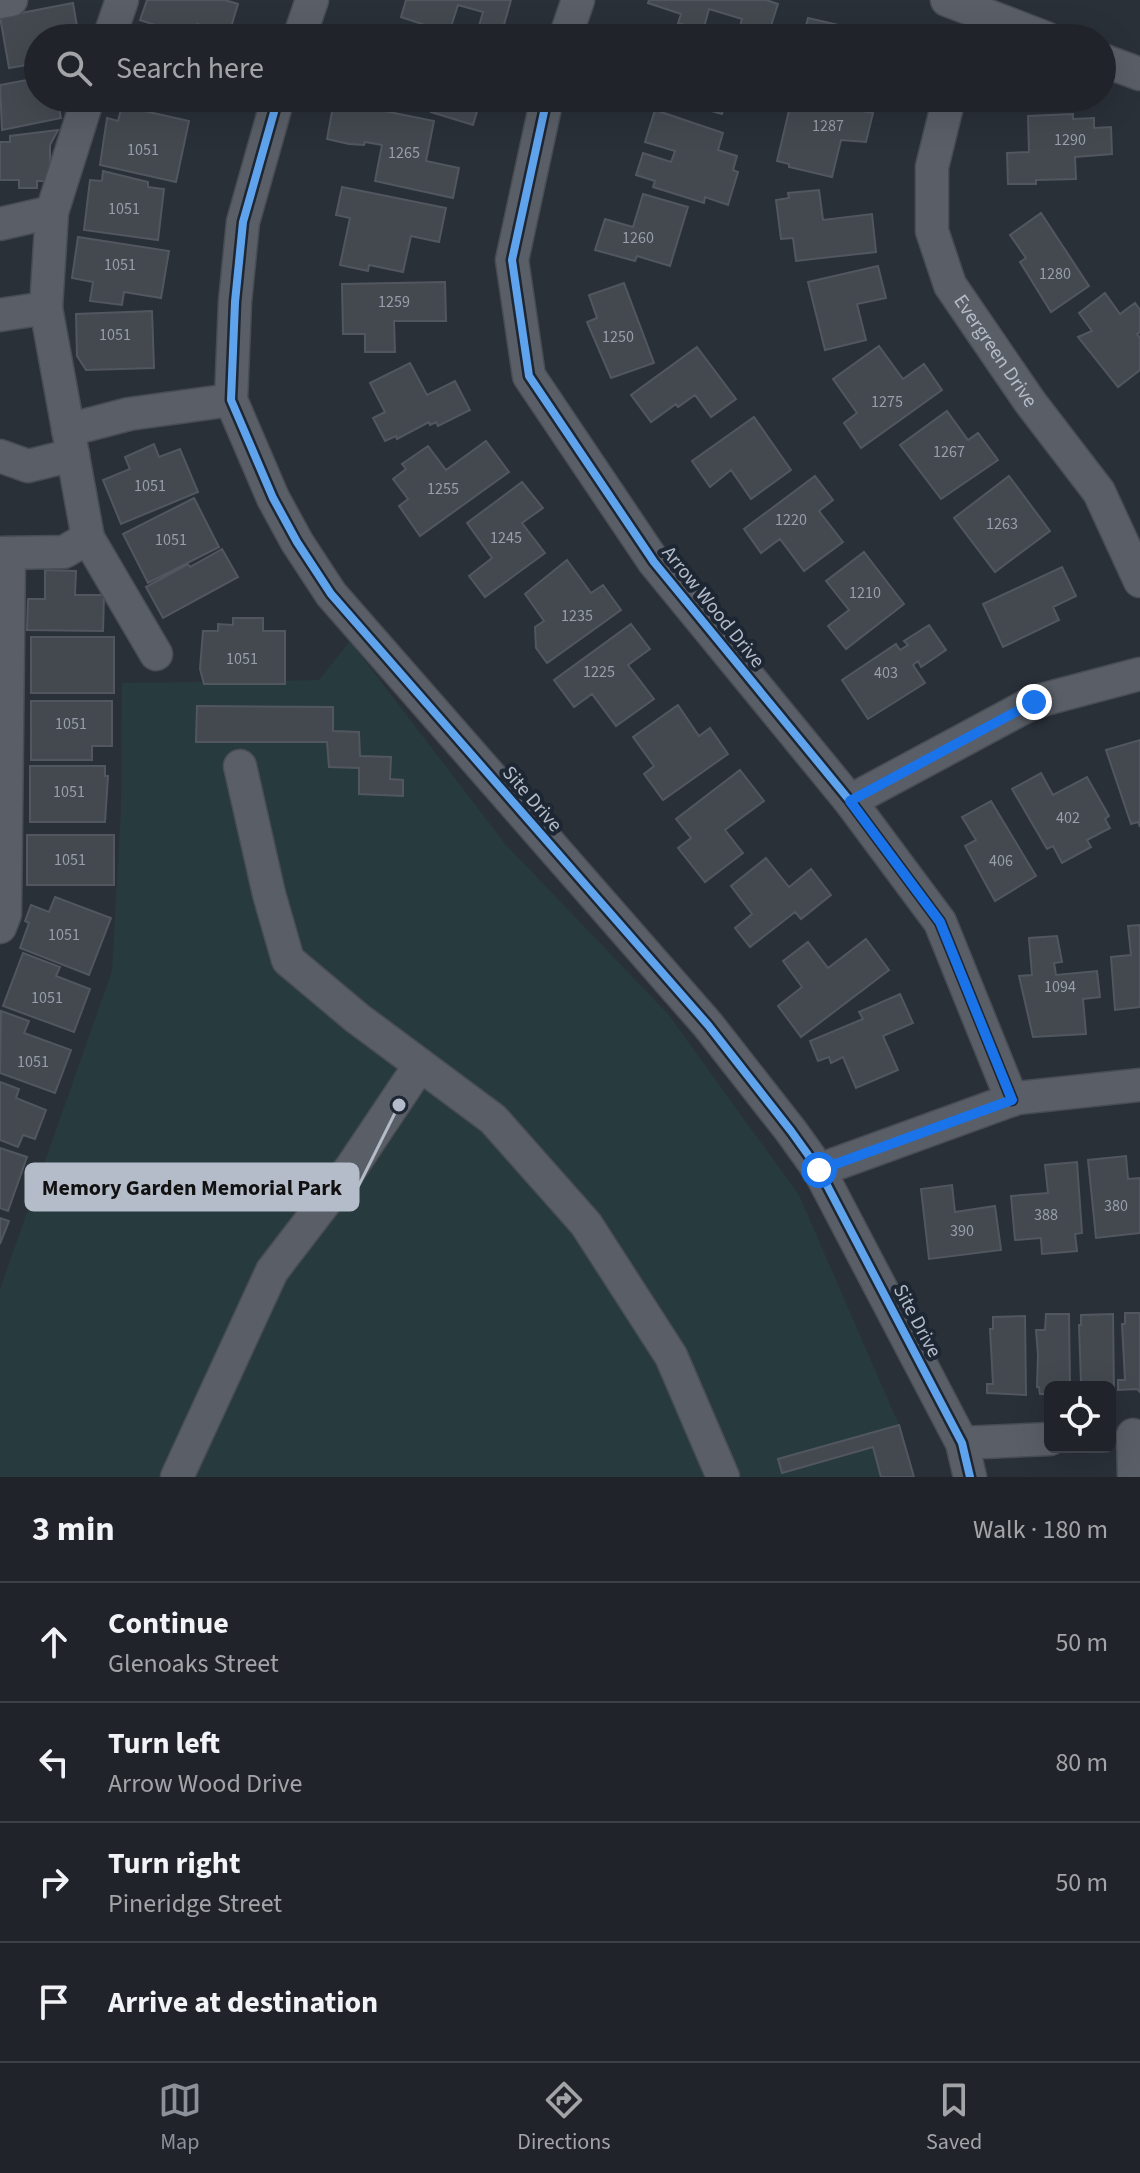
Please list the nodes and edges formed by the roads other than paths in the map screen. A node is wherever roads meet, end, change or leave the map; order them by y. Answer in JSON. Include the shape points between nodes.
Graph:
{"nodes":[{"id":1,"x":11,"y":0,"type":"edge"},
{"id":2,"x":122,"y":0,"type":"edge"},
{"id":3,"x":312,"y":0,"type":"edge"},
{"id":4,"x":578,"y":0,"type":"edge"},
{"id":5,"x":0,"y":2,"type":"edge"},
{"id":6,"x":964,"y":12,"type":"edge"},
{"id":7,"x":114,"y":24,"type":"edge"},
{"id":8,"x":304,"y":24,"type":"edge"},
{"id":9,"x":570,"y":24,"type":"edge"},
{"id":10,"x":1002,"y":24,"type":"edge"},
{"id":11,"x":1116,"y":65,"type":"edge"},
{"id":12,"x":1140,"y":74,"type":"edge"},
{"id":13,"x":84,"y":112,"type":"edge"},
{"id":14,"x":274,"y":112,"type":"edge"},
{"id":15,"x":544,"y":112,"type":"edge"},
{"id":16,"x":946,"y":112,"type":"edge"},
{"id":17,"x":52,"y":212,"type":"junction"},
{"id":18,"x":0,"y":224,"type":"edge"},
{"id":19,"x":46,"y":308,"type":"junction"},
{"id":20,"x":0,"y":315,"type":"edge"},
{"id":21,"x":231,"y":400,"type":"junction"},
{"id":22,"x":71,"y":443,"type":"junction"},
{"id":23,"x":0,"y":456,"type":"edge"},
{"id":24,"x":88,"y":538,"type":"junction"},
{"id":25,"x":4,"y":553,"type":"edge"},
{"id":26,"x":1140,"y":581,"type":"edge"},
{"id":27,"x":156,"y":654,"type":"dead end"},
{"id":28,"x":1140,"y":674,"type":"edge"},
{"id":29,"x":240,"y":766,"type":"dead end"},
{"id":30,"x":3,"y":777,"type":"edge"},
{"id":31,"x":850,"y":801,"type":"junction"},
{"id":32,"x":0,"y":927,"type":"edge"},
{"id":33,"x":420,"y":1065,"type":"junction"},
{"id":34,"x":1140,"y":1085,"type":"edge"},
{"id":35,"x":1012,"y":1100,"type":"junction"},
{"id":36,"x":819,"y":1170,"type":"junction"},
{"id":37,"x":1128,"y":1435,"type":"edge"},
{"id":38,"x":1044,"y":1439,"type":"edge"},
{"id":39,"x":962,"y":1443,"type":"junction"},
{"id":40,"x":177,"y":1477,"type":"edge"},
{"id":41,"x":723,"y":1477,"type":"edge"},
{"id":42,"x":970,"y":1477,"type":"edge"},
{"id":43,"x":1134,"y":1477,"type":"edge"}],
"edges":[{"from":1,"to":5,"type":"street"},
{"from":2,"to":7,"type":"street"},
{"from":3,"to":8,"type":"street"},
{"from":4,"to":9,"type":"street"},
{"from":6,"to":10,"type":"street"},
{"from":11,"to":12,"type":"street"},
{"from":13,"to":17,"type":"street"},
{"from":14,"to":21,"type":"street","name":"Site Drive","via":[[243,222]]},
{"from":15,"to":31,"type":"street","name":"Arrow Wood Drive","via":[[512,260],[529,376],[654,562]]},
{"from":16,"to":26,"type":"street","name":"Evergreen Drive","via":[[932,167],[932,231],[950,285],[1099,492]]},
{"from":17,"to":18,"type":"street"},
{"from":17,"to":19,"type":"street"},
{"from":19,"to":20,"type":"street"},
{"from":19,"to":22,"type":"street"},
{"from":21,"to":22,"type":"street","via":[[129,414]]},
{"from":21,"to":36,"type":"street","name":"Site Drive","via":[[273,498],[331,594],[708,1025]]},
{"from":22,"to":23,"type":"street","via":[[28,466]]},
{"from":22,"to":24,"type":"street"},
{"from":24,"to":25,"type":"street","via":[[64,552]]},
{"from":24,"to":27,"type":"street"},
{"from":25,"to":30,"type":"street"},
{"from":28,"to":31,"type":"street","via":[[1034,702]]},
{"from":29,"to":33,"type":"street","via":[[288,960]]},
{"from":30,"to":32,"type":"street","via":[[5,914]]},
{"from":31,"to":35,"type":"street","name":"Arrow Wood Drive","via":[[940,922]]},
{"from":33,"to":40,"type":"street","via":[[351,1168],[272,1271]]},
{"from":33,"to":41,"type":"street","via":[[493,1119],[586,1224],[671,1356]]},
{"from":34,"to":35,"type":"street"},
{"from":35,"to":36,"type":"street"},
{"from":36,"to":39,"type":"street","name":"Site Drive"},
{"from":37,"to":43,"type":"street"},
{"from":38,"to":39,"type":"street"},
{"from":39,"to":42,"type":"street","name":"Site Drive"}]}
